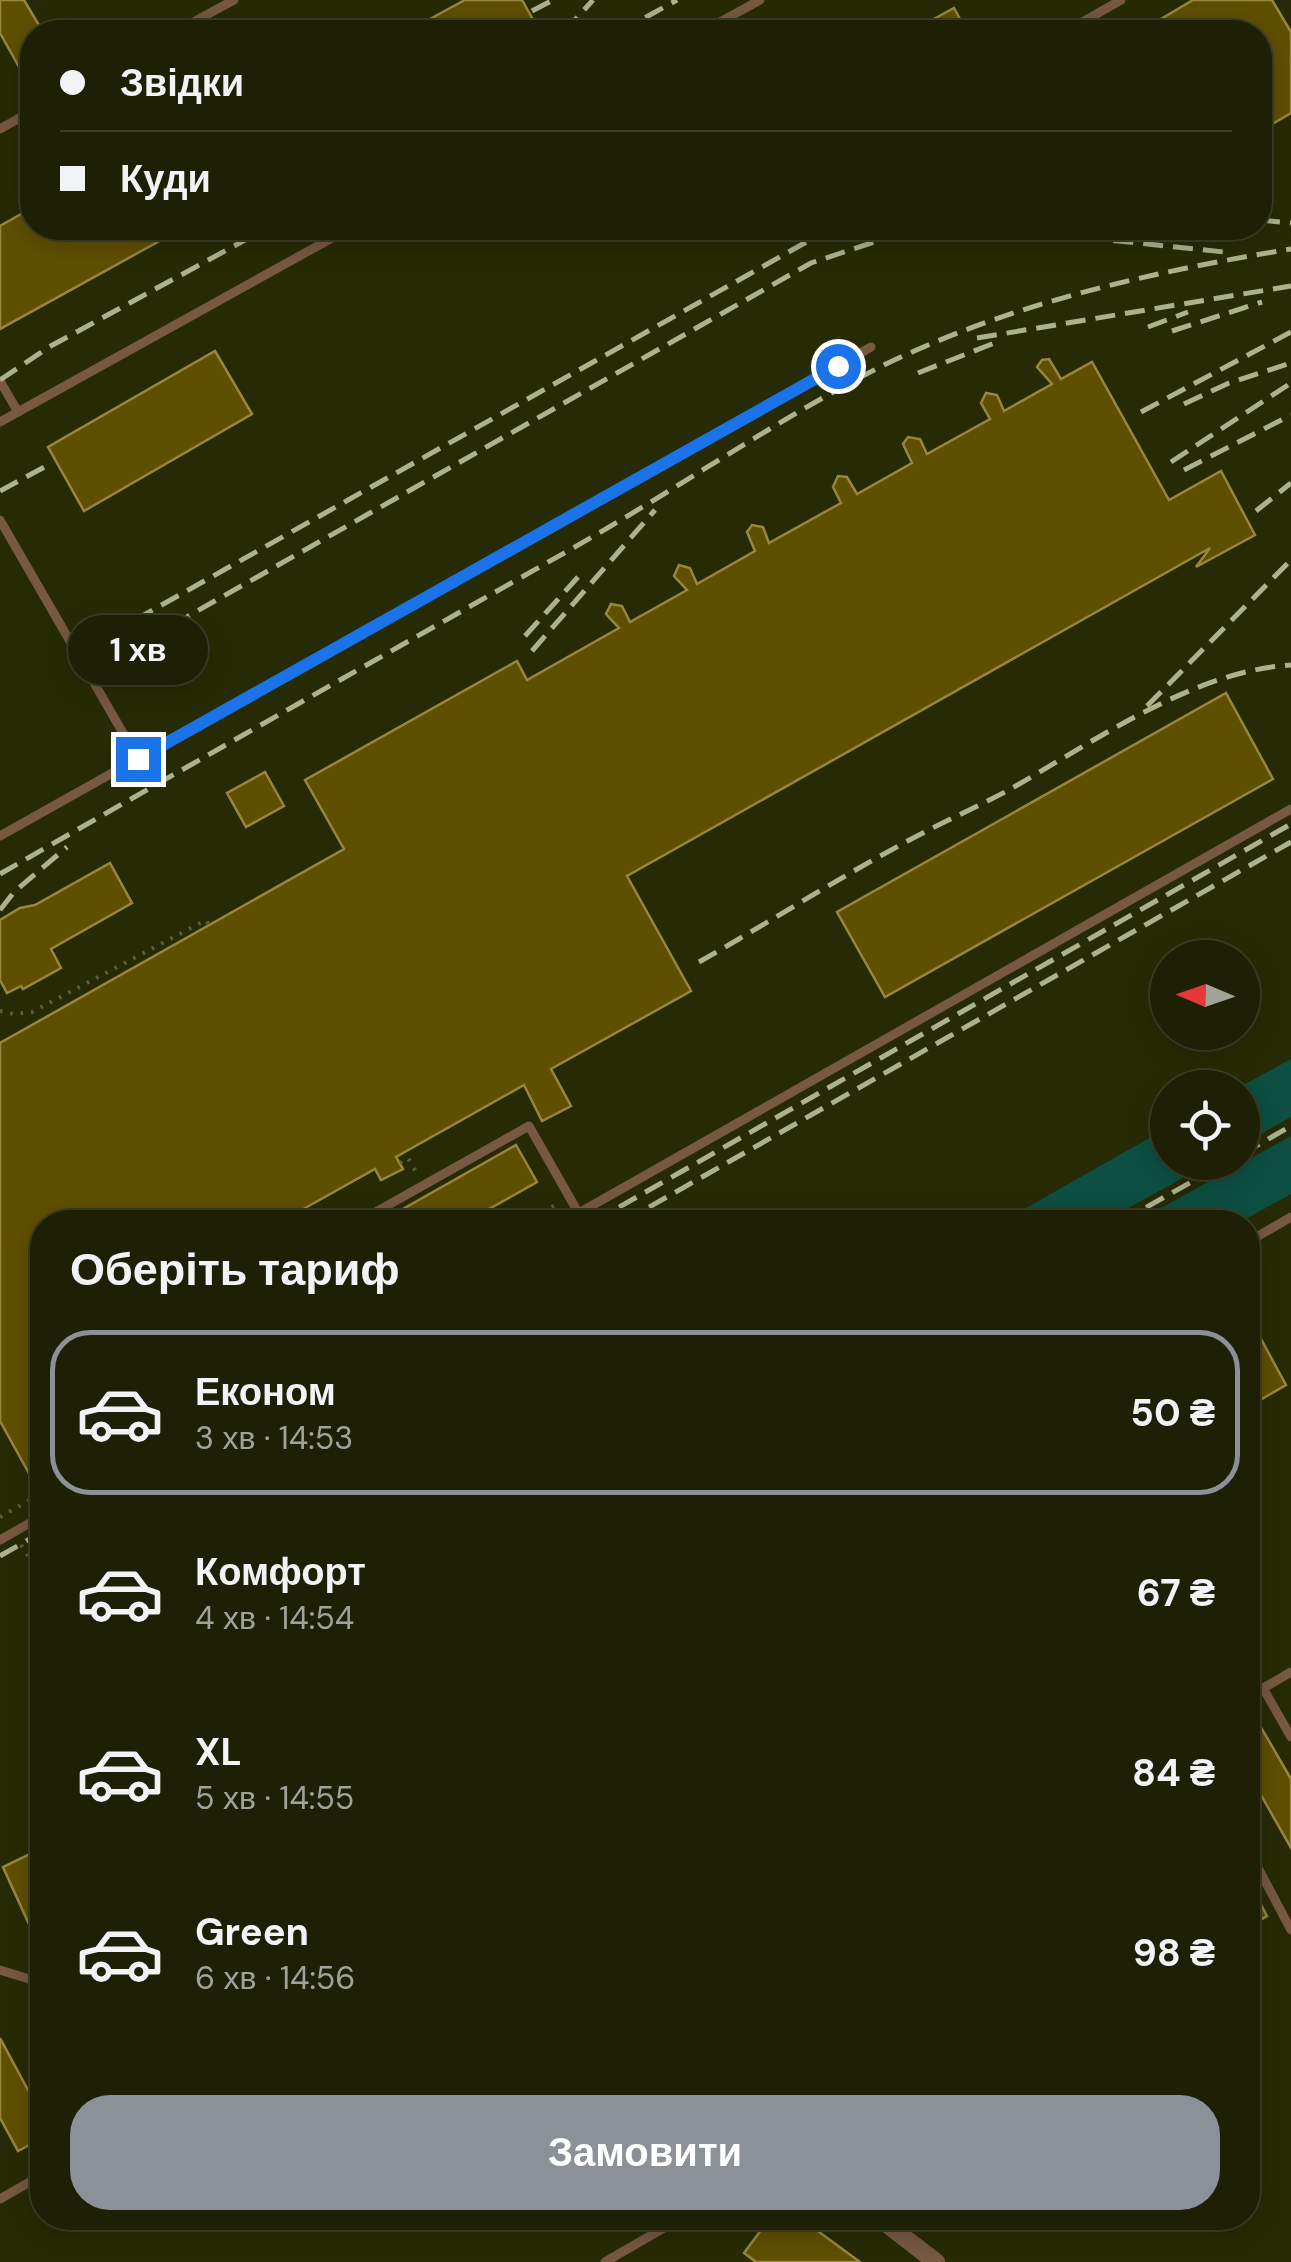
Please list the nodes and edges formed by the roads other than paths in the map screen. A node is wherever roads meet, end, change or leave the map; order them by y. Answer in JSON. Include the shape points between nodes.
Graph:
{"nodes":[{"id":1,"x":234,"y":0,"type":"edge"},
{"id":2,"x":760,"y":0,"type":"edge"},
{"id":3,"x":1121,"y":0,"type":"edge"},
{"id":4,"x":197,"y":20,"type":"edge"},
{"id":5,"x":724,"y":20,"type":"edge"},
{"id":6,"x":1086,"y":20,"type":"edge"},
{"id":7,"x":328,"y":240,"type":"edge"},
{"id":8,"x":871,"y":347,"type":"dead end"},
{"id":9,"x":0,"y":381,"type":"edge"},
{"id":10,"x":18,"y":412,"type":"junction"},
{"id":11,"x":0,"y":422,"type":"edge"},
{"id":12,"x":0,"y":520,"type":"edge"},
{"id":13,"x":138,"y":759,"type":"junction"},
{"id":14,"x":1291,"y":809,"type":"edge"},
{"id":15,"x":0,"y":836,"type":"edge"},
{"id":16,"x":379,"y":1210,"type":"edge"},
{"id":17,"x":576,"y":1210,"type":"edge"},
{"id":18,"x":585,"y":1210,"type":"edge"},
{"id":19,"x":1291,"y":1217,"type":"edge"},
{"id":20,"x":1260,"y":1235,"type":"edge"},
{"id":21,"x":30,"y":1523,"type":"edge"},
{"id":22,"x":0,"y":1540,"type":"edge"},
{"id":23,"x":1291,"y":1672,"type":"edge"},
{"id":24,"x":1263,"y":1688,"type":"junction"},
{"id":25,"x":1260,"y":1690,"type":"edge"},
{"id":26,"x":1291,"y":1737,"type":"edge"},
{"id":27,"x":1260,"y":1872,"type":"edge"},
{"id":28,"x":1291,"y":1930,"type":"edge"},
{"id":29,"x":0,"y":1970,"type":"edge"},
{"id":30,"x":30,"y":1979,"type":"edge"},
{"id":31,"x":30,"y":2183,"type":"edge"},
{"id":32,"x":0,"y":2199,"type":"edge"},
{"id":33,"x":660,"y":2230,"type":"edge"},
{"id":34,"x":895,"y":2230,"type":"edge"},
{"id":35,"x":605,"y":2262,"type":"edge"},
{"id":36,"x":936,"y":2262,"type":"edge"}],
"edges":[{"from":1,"to":4,"type":"lane"},
{"from":2,"to":5,"type":"lane"},
{"from":3,"to":6,"type":"lane"},
{"from":7,"to":10,"type":"lane"},
{"from":8,"to":13,"type":"lane"},
{"from":9,"to":10,"type":"lane"},
{"from":10,"to":11,"type":"lane"},
{"from":12,"to":13,"type":"lane"},
{"from":13,"to":15,"type":"lane"},
{"from":14,"to":18,"type":"lane"},
{"from":16,"to":17,"type":"lane","via":[[529,1126]]},
{"from":19,"to":20,"type":"lane"},
{"from":21,"to":22,"type":"lane"},
{"from":23,"to":24,"type":"lane"},
{"from":24,"to":25,"type":"lane"},
{"from":24,"to":26,"type":"lane"},
{"from":27,"to":28,"type":"lane"},
{"from":29,"to":30,"type":"lane"},
{"from":31,"to":32,"type":"lane"},
{"from":33,"to":35,"type":"lane"},
{"from":34,"to":36,"type":"street"}]}
